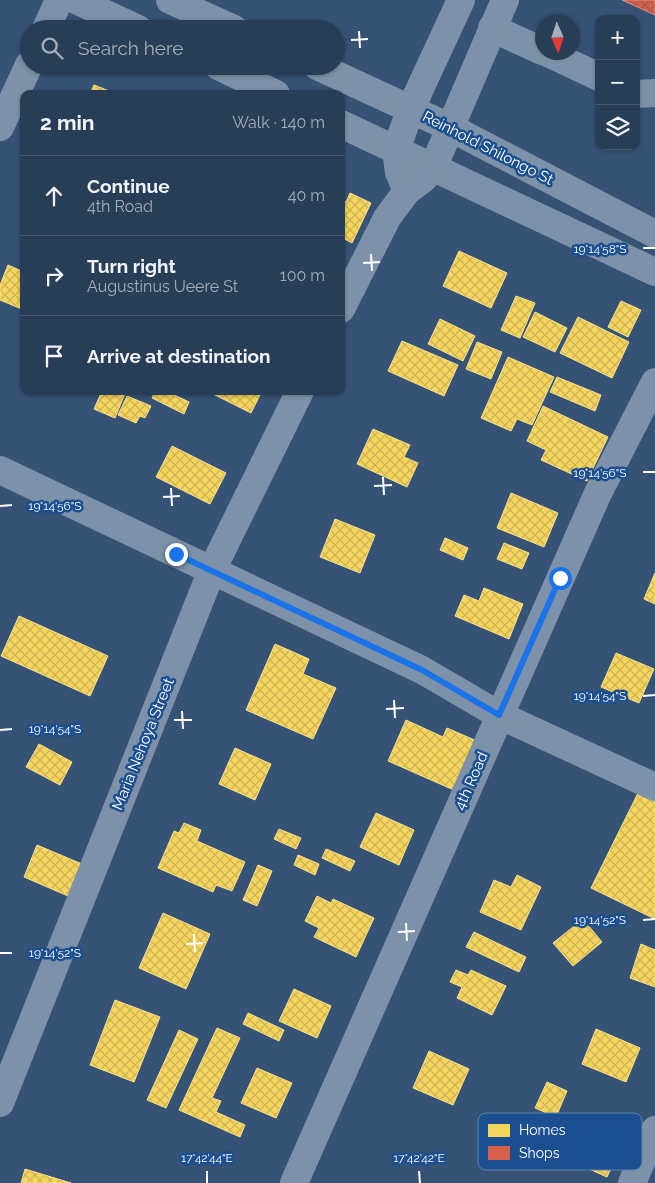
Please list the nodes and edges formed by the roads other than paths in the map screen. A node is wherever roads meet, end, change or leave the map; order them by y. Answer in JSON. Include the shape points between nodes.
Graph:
{"nodes":[{"id":1,"x":59,"y":0,"type":"edge"},
{"id":2,"x":76,"y":0,"type":"edge"},
{"id":3,"x":170,"y":0,"type":"edge"},
{"id":4,"x":505,"y":0,"type":"edge"},
{"id":5,"x":459,"y":1,"type":"edge"},
{"id":6,"x":50,"y":20,"type":"edge"},
{"id":7,"x":119,"y":20,"type":"edge"},
{"id":8,"x":214,"y":20,"type":"edge"},
{"id":9,"x":492,"y":28,"type":"junction"},
{"id":10,"x":535,"y":48,"type":"edge"},
{"id":11,"x":563,"y":60,"type":"edge"},
{"id":12,"x":24,"y":75,"type":"edge"},
{"id":13,"x":237,"y":75,"type":"edge"},
{"id":14,"x":337,"y":75,"type":"edge"},
{"id":15,"x":595,"y":75,"type":"edge"},
{"id":16,"x":268,"y":90,"type":"edge"},
{"id":17,"x":655,"y":93,"type":"edge"},
{"id":18,"x":640,"y":94,"type":"edge"},
{"id":19,"x":411,"y":108,"type":"junction"},
{"id":20,"x":345,"y":126,"type":"edge"},
{"id":21,"x":0,"y":127,"type":"edge"},
{"id":22,"x":449,"y":127,"type":"junction"},
{"id":23,"x":396,"y":150,"type":"junction"},
{"id":24,"x":432,"y":168,"type":"junction"},
{"id":25,"x":407,"y":191,"type":"junction"},
{"id":26,"x":655,"y":234,"type":"edge"},
{"id":27,"x":655,"y":272,"type":"edge"},
{"id":28,"x":345,"y":300,"type":"edge"},
{"id":29,"x":655,"y":382,"type":"edge"},
{"id":30,"x":298,"y":395,"type":"edge"},
{"id":31,"x":0,"y":470,"type":"edge"},
{"id":32,"x":212,"y":570,"type":"junction"},
{"id":33,"x":499,"y":715,"type":"junction"},
{"id":34,"x":655,"y":787,"type":"edge"},
{"id":35,"x":0,"y":1102,"type":"edge"},
{"id":36,"x":655,"y":1130,"type":"edge"},
{"id":37,"x":642,"y":1160,"type":"edge"},
{"id":38,"x":638,"y":1170,"type":"edge"},
{"id":39,"x":294,"y":1183,"type":"edge"},
{"id":40,"x":632,"y":1183,"type":"edge"}],
"edges":[{"from":1,"to":6,"type":"street"},
{"from":2,"to":7,"type":"street"},
{"from":3,"to":8,"type":"street"},
{"from":4,"to":9,"type":"street"},
{"from":5,"to":19,"type":"street"},
{"from":9,"to":10,"type":"street"},
{"from":9,"to":22,"type":"street"},
{"from":11,"to":15,"type":"street"},
{"from":12,"to":21,"type":"street"},
{"from":13,"to":16,"type":"street"},
{"from":14,"to":19,"type":"street","name":"Reinhold Shilongo St"},
{"from":17,"to":18,"type":"street"},
{"from":19,"to":22,"type":"street","name":"Reinhold Shilongo St"},
{"from":19,"to":23,"type":"street"},
{"from":20,"to":23,"type":"street"},
{"from":22,"to":24,"type":"street"},
{"from":22,"to":26,"type":"street","name":"Reinhold Shilongo St"},
{"from":23,"to":24,"type":"street"},
{"from":23,"to":25,"type":"street","via":[[399,172]]},
{"from":24,"to":25,"type":"street"},
{"from":24,"to":27,"type":"street"},
{"from":25,"to":28,"type":"street","via":[[386,218]]},
{"from":29,"to":33,"type":"street","name":"4th Road","via":[[598,493]]},
{"from":30,"to":32,"type":"street","name":"Maria Nehoya Street"},
{"from":31,"to":32,"type":"street"},
{"from":32,"to":33,"type":"street","via":[[422,670]]},
{"from":32,"to":35,"type":"street","name":"Maria Nehoya Street"},
{"from":33,"to":34,"type":"street"},
{"from":33,"to":39,"type":"street","name":"4th Road"},
{"from":36,"to":37,"type":"street"},
{"from":38,"to":40,"type":"street"}]}
